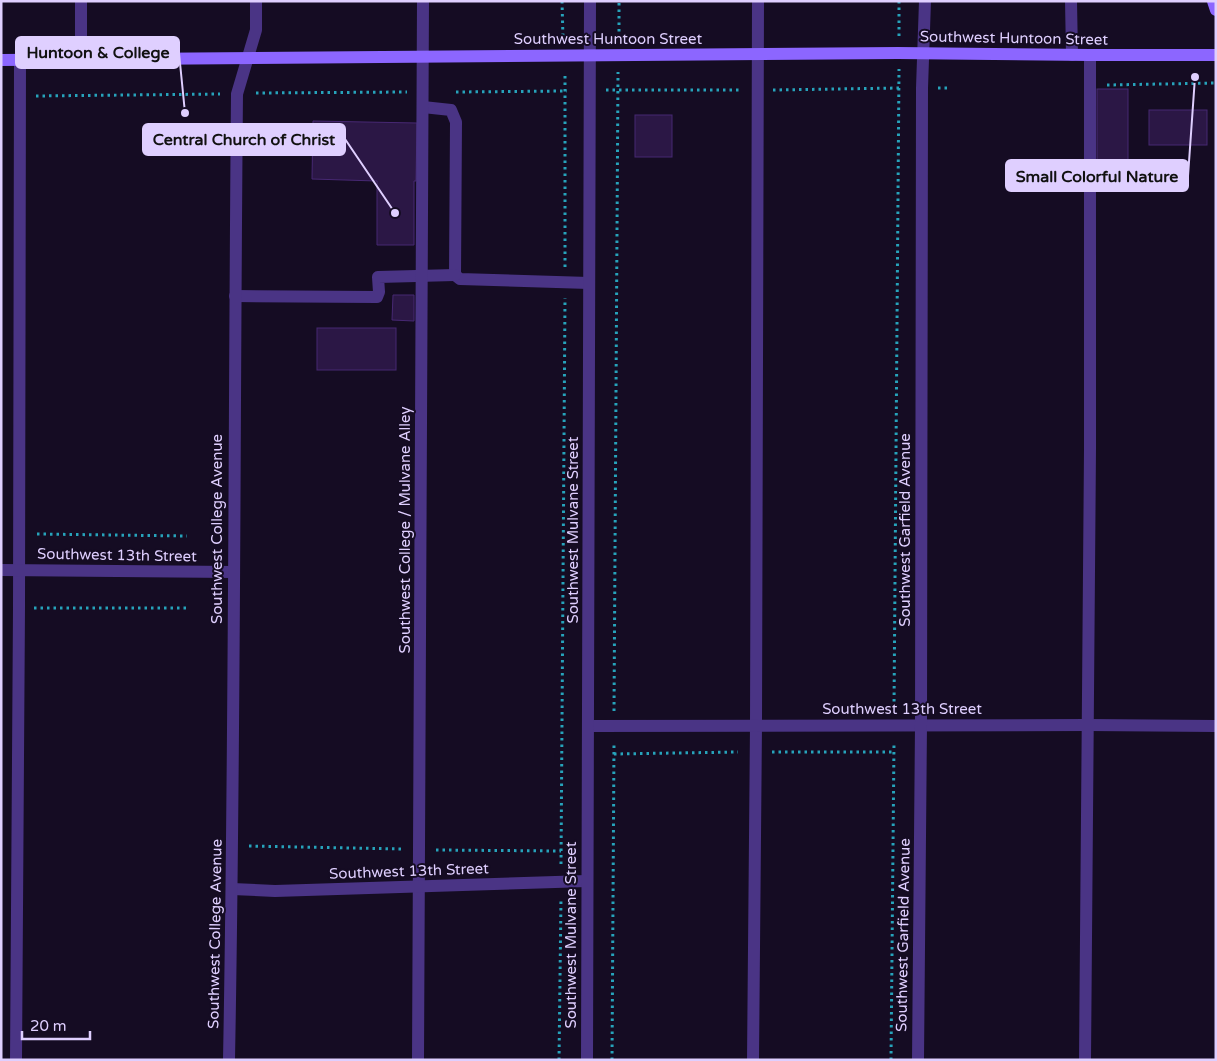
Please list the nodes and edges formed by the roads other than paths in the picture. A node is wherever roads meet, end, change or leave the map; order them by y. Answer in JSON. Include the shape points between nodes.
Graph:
{"nodes":[{"id":1,"x":81,"y":1,"type":"edge"},
{"id":2,"x":256,"y":1,"type":"edge"},
{"id":3,"x":423,"y":1,"type":"edge"},
{"id":4,"x":590,"y":1,"type":"edge"},
{"id":5,"x":758,"y":1,"type":"edge"},
{"id":6,"x":925,"y":1,"type":"edge"},
{"id":7,"x":1071,"y":1,"type":"edge"},
{"id":8,"x":1213,"y":1,"type":"edge"},
{"id":9,"x":1216,"y":10,"type":"edge"},
{"id":10,"x":758,"y":54,"type":"junction"},
{"id":11,"x":924,"y":54,"type":"junction"},
{"id":12,"x":1072,"y":55,"type":"junction"},
{"id":13,"x":1090,"y":55,"type":"junction"},
{"id":14,"x":1216,"y":55,"type":"edge"},
{"id":15,"x":590,"y":56,"type":"junction"},
{"id":16,"x":422,"y":57,"type":"junction"},
{"id":17,"x":248,"y":58,"type":"junction"},
{"id":18,"x":81,"y":59,"type":"junction"},
{"id":19,"x":1,"y":60,"type":"edge"},
{"id":20,"x":20,"y":60,"type":"junction"},
{"id":21,"x":423,"y":107,"type":"junction"},
{"id":22,"x":455,"y":276,"type":"junction"},
{"id":23,"x":422,"y":277,"type":"junction"},
{"id":24,"x":589,"y":282,"type":"junction"},
{"id":25,"x":235,"y":296,"type":"junction"},
{"id":26,"x":1,"y":570,"type":"edge"},
{"id":27,"x":19,"y":570,"type":"junction"},
{"id":28,"x":233,"y":572,"type":"junction"},
{"id":29,"x":756,"y":725,"type":"junction"},
{"id":30,"x":921,"y":725,"type":"junction"},
{"id":31,"x":1088,"y":725,"type":"junction"},
{"id":32,"x":589,"y":726,"type":"junction"},
{"id":33,"x":1216,"y":726,"type":"edge"},
{"id":34,"x":587,"y":881,"type":"junction"},
{"id":35,"x":419,"y":887,"type":"junction"},
{"id":36,"x":232,"y":889,"type":"junction"},
{"id":37,"x":16,"y":1060,"type":"edge"},
{"id":38,"x":229,"y":1060,"type":"edge"},
{"id":39,"x":418,"y":1060,"type":"edge"},
{"id":40,"x":587,"y":1060,"type":"edge"},
{"id":41,"x":753,"y":1060,"type":"edge"},
{"id":42,"x":918,"y":1060,"type":"edge"},
{"id":43,"x":1085,"y":1060,"type":"edge"}],
"edges":[{"from":1,"to":18,"type":"street"},
{"from":2,"to":17,"type":"street","name":"Southwest College Avenue","via":[[256,30]]},
{"from":3,"to":16,"type":"street","name":"Southwest College / Mulvane Alley"},
{"from":4,"to":15,"type":"street","name":"Southwest Mulvane Street"},
{"from":5,"to":10,"type":"street"},
{"from":6,"to":11,"type":"street","name":"Southwest Garfield Avenue"},
{"from":7,"to":12,"type":"street"},
{"from":8,"to":9,"type":"main road"},
{"from":10,"to":11,"type":"main road","name":"Southwest Huntoon Street"},
{"from":10,"to":15,"type":"main road","name":"Southwest Huntoon Street"},
{"from":10,"to":29,"type":"street"},
{"from":11,"to":12,"type":"main road","name":"Southwest Huntoon Street"},
{"from":11,"to":30,"type":"street","name":"Southwest Garfield Avenue"},
{"from":12,"to":13,"type":"main road","name":"Southwest Huntoon Street"},
{"from":13,"to":14,"type":"main road","name":"Southwest Huntoon Street"},
{"from":13,"to":31,"type":"street"},
{"from":15,"to":16,"type":"main road","name":"Southwest Huntoon Street"},
{"from":15,"to":24,"type":"street","name":"Southwest Mulvane Street"},
{"from":16,"to":17,"type":"main road","name":"Southwest Huntoon Street"},
{"from":16,"to":21,"type":"street","name":"Southwest College / Mulvane Alley"},
{"from":17,"to":18,"type":"main road","name":"Southwest Huntoon Street"},
{"from":17,"to":25,"type":"street","name":"Southwest College Avenue","via":[[237,94]]},
{"from":18,"to":20,"type":"main road","name":"Southwest Huntoon Street"},
{"from":19,"to":20,"type":"main road","name":"Southwest Huntoon Street"},
{"from":20,"to":27,"type":"street"},
{"from":21,"to":22,"type":"street","via":[[451,110],[456,122]]},
{"from":21,"to":23,"type":"street","name":"Southwest College / Mulvane Alley"},
{"from":22,"to":23,"type":"street"},
{"from":22,"to":24,"type":"street","via":[[460,279]]},
{"from":23,"to":25,"type":"street","via":[[378,277],[376,298]]},
{"from":23,"to":35,"type":"street","name":"Southwest College / Mulvane Alley"},
{"from":24,"to":32,"type":"street","name":"Southwest Mulvane Street"},
{"from":25,"to":28,"type":"street","name":"Southwest College Avenue"},
{"from":26,"to":27,"type":"street","name":"Southwest 13th Street"},
{"from":27,"to":28,"type":"street","name":"Southwest 13th Street"},
{"from":27,"to":37,"type":"street"},
{"from":28,"to":36,"type":"street","name":"Southwest College Avenue"},
{"from":29,"to":30,"type":"street","name":"Southwest 13th Street"},
{"from":29,"to":32,"type":"street","name":"Southwest 13th Street"},
{"from":29,"to":41,"type":"street"},
{"from":30,"to":31,"type":"street","name":"Southwest 13th Street"},
{"from":30,"to":42,"type":"street","name":"Southwest Garfield Avenue"},
{"from":31,"to":33,"type":"street","name":"Southwest 13th Street"},
{"from":31,"to":43,"type":"street"},
{"from":32,"to":34,"type":"street","name":"Southwest Mulvane Street"},
{"from":34,"to":35,"type":"street","name":"Southwest 13th Street"},
{"from":34,"to":40,"type":"street","name":"Southwest Mulvane Street"},
{"from":35,"to":36,"type":"street","name":"Southwest 13th Street"},
{"from":35,"to":39,"type":"street","name":"Southwest College / Mulvane Alley"},
{"from":36,"to":38,"type":"street","name":"Southwest College Avenue"}]}
